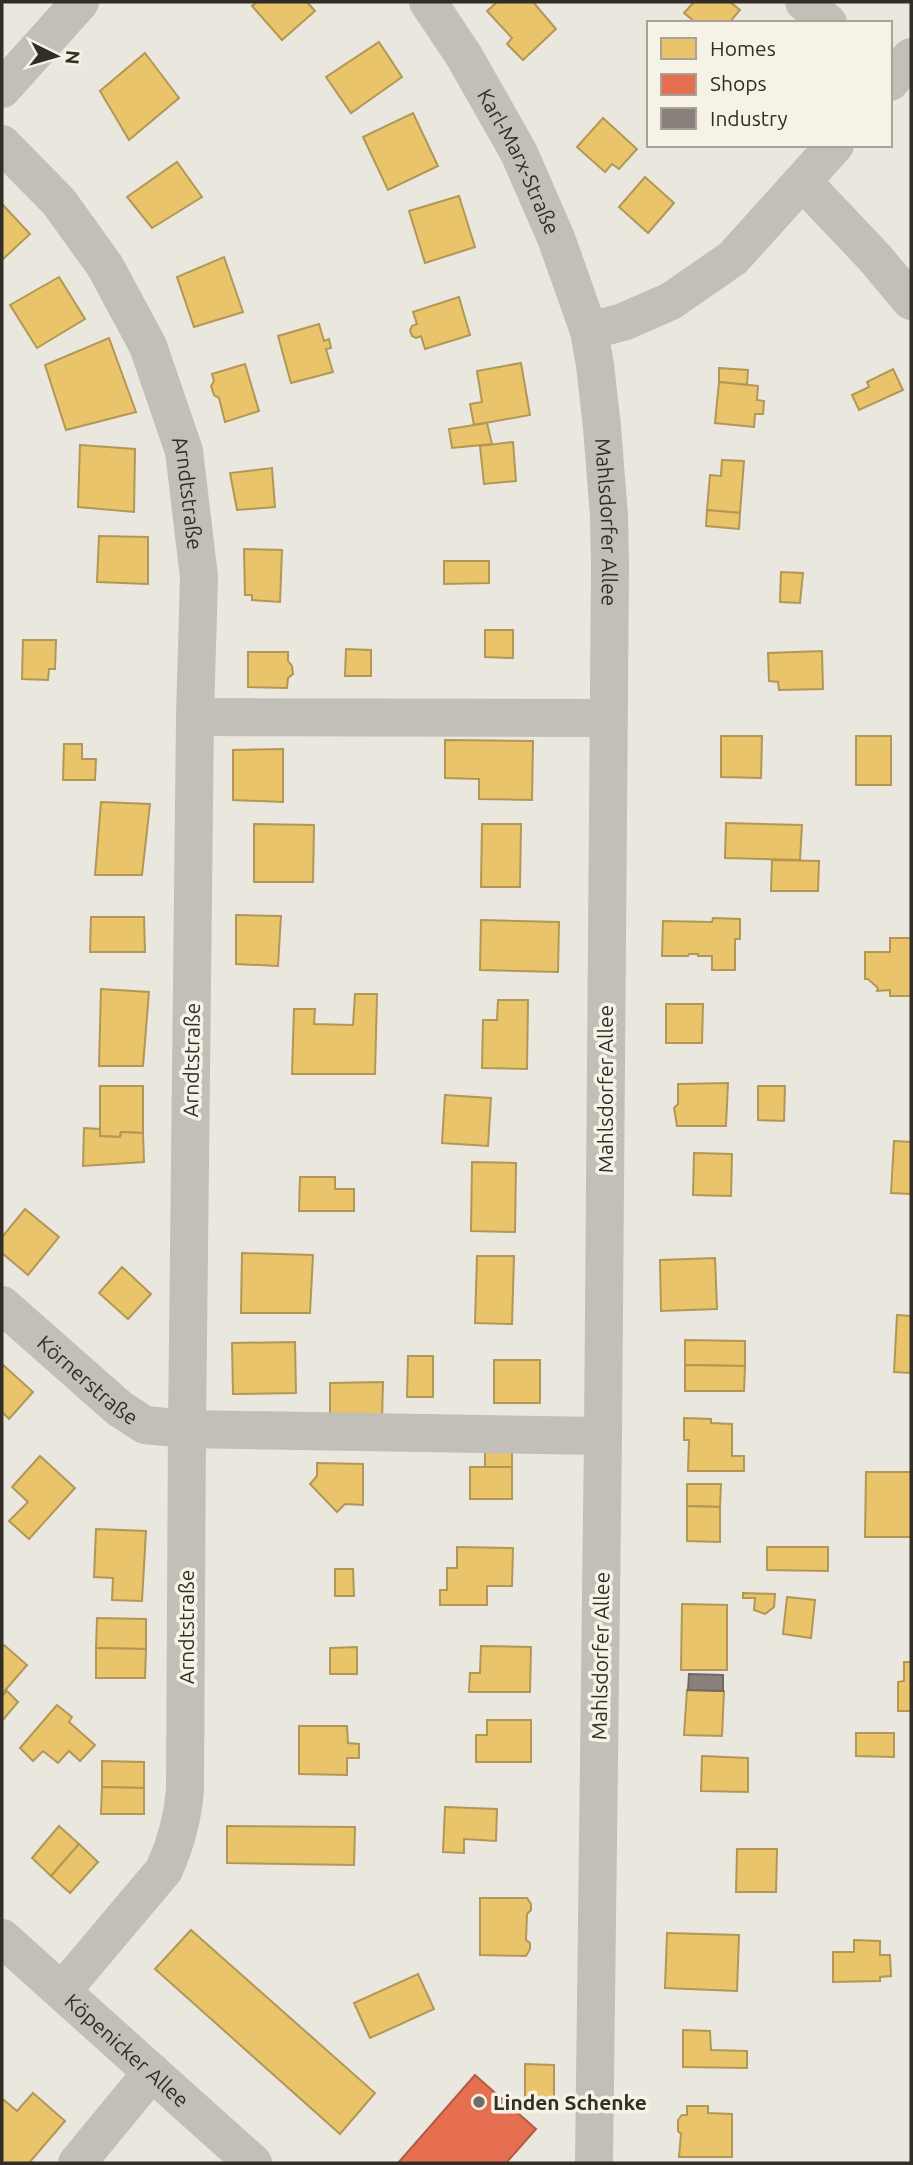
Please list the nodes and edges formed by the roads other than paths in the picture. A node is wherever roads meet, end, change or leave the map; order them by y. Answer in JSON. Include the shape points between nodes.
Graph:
{"nodes":[{"id":1,"x":80,"y":2,"type":"edge"},
{"id":2,"x":428,"y":2,"type":"edge"},
{"id":3,"x":804,"y":2,"type":"edge"},
{"id":4,"x":826,"y":21,"type":"edge"},
{"id":5,"x":2,"y":89,"type":"edge"},
{"id":6,"x":2,"y":144,"type":"edge"},
{"id":7,"x":833,"y":147,"type":"edge"},
{"id":8,"x":803,"y":182,"type":"junction"},
{"id":9,"x":911,"y":301,"type":"edge"},
{"id":10,"x":589,"y":331,"type":"junction"},
{"id":11,"x":195,"y":717,"type":"junction"},
{"id":12,"x":608,"y":718,"type":"junction"},
{"id":13,"x":2,"y":1305,"type":"edge"},
{"id":14,"x":187,"y":1429,"type":"junction"},
{"id":15,"x":603,"y":1436,"type":"junction"},
{"id":16,"x":2,"y":1938,"type":"edge"},
{"id":17,"x":62,"y":1991,"type":"junction"},
{"id":18,"x":152,"y":2073,"type":"junction"},
{"id":19,"x":77,"y":2163,"type":"edge"},
{"id":20,"x":253,"y":2163,"type":"edge"},
{"id":21,"x":594,"y":2163,"type":"edge"}],
"edges":[{"from":1,"to":5,"type":"street"},
{"from":2,"to":10,"type":"street","name":"Karl-Marx-Straße","via":[[519,152]]},
{"from":3,"to":4,"type":"street"},
{"from":6,"to":11,"type":"street","name":"Arndtstraße","via":[[59,202],[105,266],[148,346],[184,451],[199,577]]},
{"from":7,"to":8,"type":"street"},
{"from":8,"to":9,"type":"street"},
{"from":8,"to":10,"type":"street","via":[[733,258],[671,301]]},
{"from":10,"to":12,"type":"street","name":"Mahlsdorfer Allee","via":[[603,427],[609,516]]},
{"from":11,"to":12,"type":"street"},
{"from":11,"to":14,"type":"street","name":"Arndtstraße"},
{"from":12,"to":15,"type":"street","name":"Mahlsdorfer Allee"},
{"from":13,"to":14,"type":"street","name":"Körnerstraße","via":[[120,1409],[145,1425]]},
{"from":14,"to":15,"type":"street","name":"Körnerstraße"},
{"from":14,"to":17,"type":"street","name":"Arndtstraße","via":[[183,1816],[164,1870]]},
{"from":15,"to":21,"type":"street","name":"Mahlsdorfer Allee"},
{"from":16,"to":17,"type":"street","name":"Köpenicker Allee"},
{"from":17,"to":18,"type":"street","name":"Köpenicker Allee"},
{"from":18,"to":19,"type":"street"},
{"from":18,"to":20,"type":"street","name":"Köpenicker Allee"}]}
